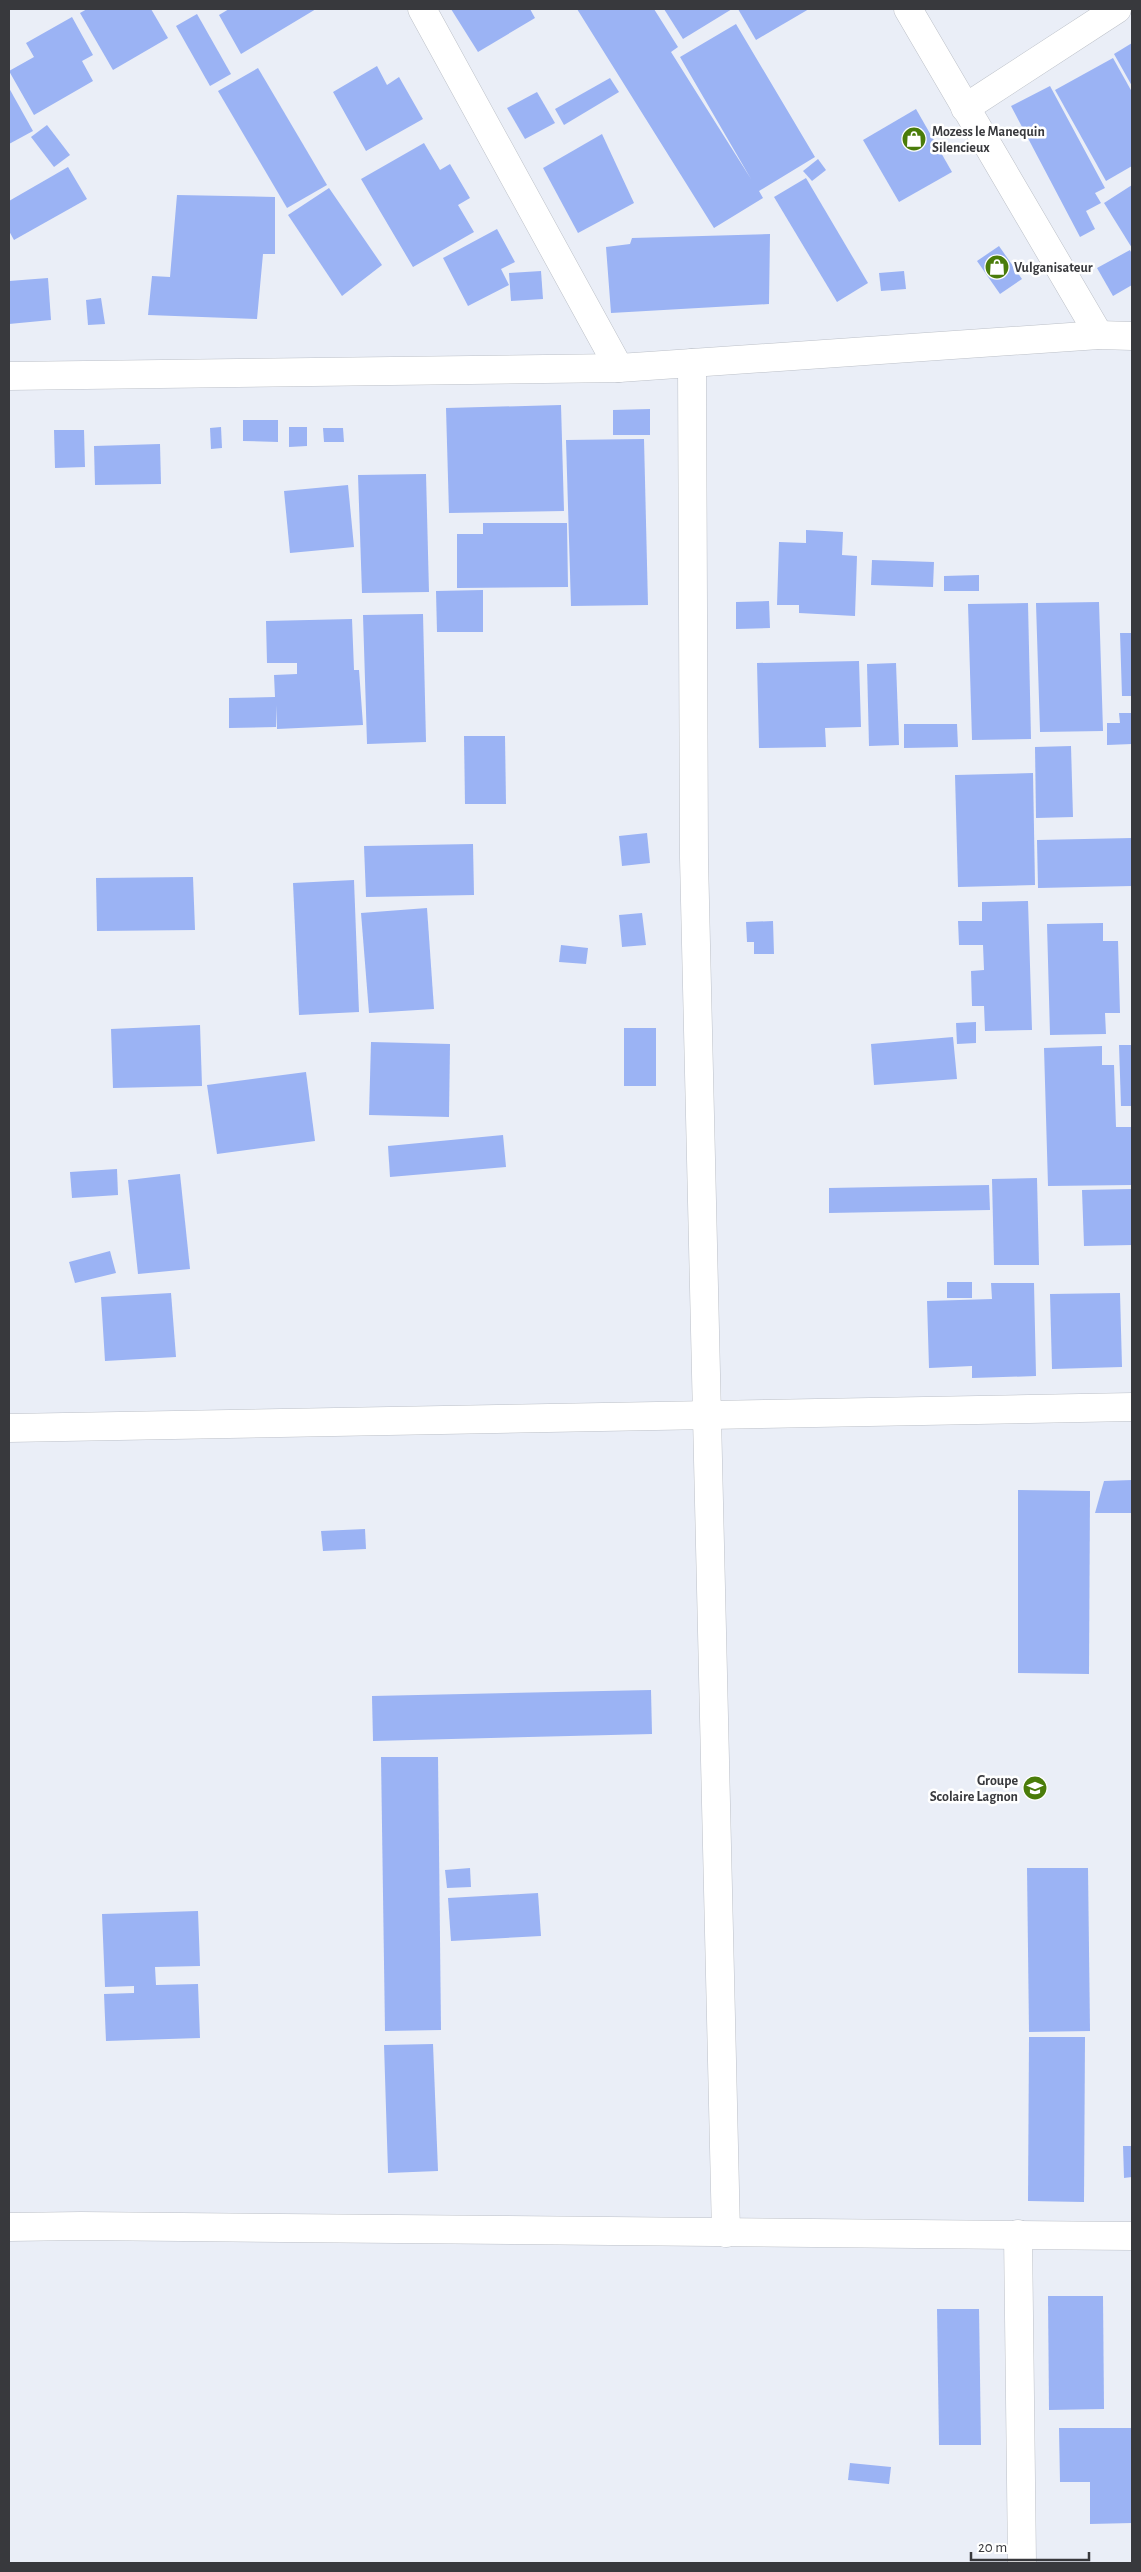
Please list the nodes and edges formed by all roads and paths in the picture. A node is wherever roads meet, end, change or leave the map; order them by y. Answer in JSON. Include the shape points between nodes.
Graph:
{"nodes":[{"id":1,"x":422,"y":9,"type":"edge"},
{"id":2,"x":908,"y":9,"type":"edge"},
{"id":3,"x":1117,"y":9,"type":"edge"},
{"id":4,"x":965,"y":108,"type":"junction"},
{"id":5,"x":1098,"y":335,"type":"junction"},
{"id":6,"x":1132,"y":336,"type":"edge"},
{"id":7,"x":692,"y":363,"type":"junction"},
{"id":8,"x":619,"y":368,"type":"junction"},
{"id":9,"x":9,"y":376,"type":"edge"},
{"id":10,"x":1132,"y":1407,"type":"edge"},
{"id":11,"x":707,"y":1414,"type":"junction"},
{"id":12,"x":9,"y":1428,"type":"edge"},
{"id":13,"x":9,"y":2227,"type":"edge"},
{"id":14,"x":726,"y":2233,"type":"junction"},
{"id":15,"x":1018,"y":2234,"type":"junction"},
{"id":16,"x":1132,"y":2236,"type":"edge"},
{"id":17,"x":1022,"y":2563,"type":"edge"}],
"edges":[{"from":1,"to":8,"type":"street"},
{"from":2,"to":4,"type":"street"},
{"from":3,"to":4,"type":"street"},
{"from":4,"to":5,"type":"street"},
{"from":5,"to":6,"type":"street"},
{"from":5,"to":7,"type":"street"},
{"from":7,"to":8,"type":"street"},
{"from":7,"to":11,"type":"street","via":[[694,858]]},
{"from":8,"to":9,"type":"street"},
{"from":10,"to":11,"type":"street"},
{"from":11,"to":12,"type":"street"},
{"from":11,"to":14,"type":"street"},
{"from":13,"to":14,"type":"street"},
{"from":14,"to":15,"type":"street"},
{"from":15,"to":16,"type":"street"},
{"from":15,"to":17,"type":"street"}]}
